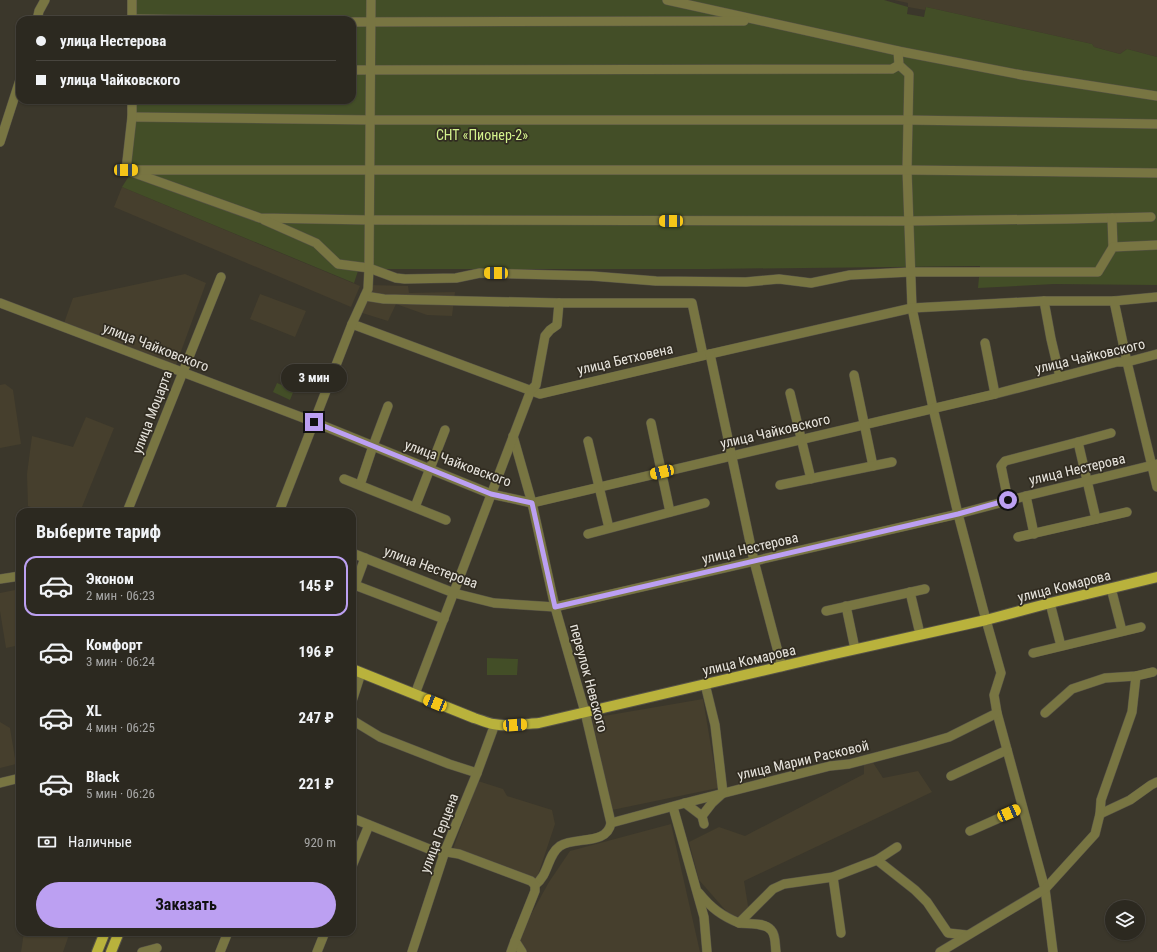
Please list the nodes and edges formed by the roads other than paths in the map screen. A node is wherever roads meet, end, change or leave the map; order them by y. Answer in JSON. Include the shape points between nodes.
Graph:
{"nodes":[{"id":1,"x":45,"y":0,"type":"edge"},
{"id":2,"x":132,"y":0,"type":"edge"},
{"id":3,"x":371,"y":0,"type":"edge"},
{"id":4,"x":667,"y":0,"type":"edge"},
{"id":5,"x":38,"y":16,"type":"edge"},
{"id":6,"x":132,"y":16,"type":"edge"},
{"id":7,"x":757,"y":21,"type":"junction"},
{"id":8,"x":356,"y":22,"type":"edge"},
{"id":9,"x":371,"y":22,"type":"junction"},
{"id":10,"x":898,"y":51,"type":"junction"},
{"id":11,"x":899,"y":65,"type":"junction"},
{"id":12,"x":356,"y":70,"type":"edge"},
{"id":13,"x":370,"y":70,"type":"junction"},
{"id":14,"x":16,"y":92,"type":"edge"},
{"id":15,"x":1157,"y":96,"type":"edge"},
{"id":16,"x":132,"y":104,"type":"edge"},
{"id":17,"x":132,"y":117,"type":"junction"},
{"id":18,"x":371,"y":120,"type":"junction"},
{"id":19,"x":907,"y":120,"type":"junction"},
{"id":20,"x":1157,"y":124,"type":"edge"},
{"id":21,"x":0,"y":142,"type":"edge"},
{"id":22,"x":126,"y":170,"type":"junction"},
{"id":23,"x":370,"y":170,"type":"junction"},
{"id":24,"x":907,"y":170,"type":"junction"},
{"id":25,"x":1157,"y":172,"type":"edge"},
{"id":26,"x":1152,"y":217,"type":"dead end"},
{"id":27,"x":260,"y":218,"type":"junction"},
{"id":28,"x":1112,"y":218,"type":"junction"},
{"id":29,"x":369,"y":220,"type":"junction"},
{"id":30,"x":909,"y":221,"type":"junction"},
{"id":31,"x":1157,"y":245,"type":"edge"},
{"id":32,"x":1113,"y":247,"type":"junction"},
{"id":33,"x":370,"y":268,"type":"junction"},
{"id":34,"x":911,"y":272,"type":"junction"},
{"id":35,"x":221,"y":276,"type":"dead end"},
{"id":36,"x":365,"y":296,"type":"junction"},
{"id":37,"x":1157,"y":297,"type":"edge"},
{"id":38,"x":1114,"y":300,"type":"junction"},
{"id":39,"x":1044,"y":301,"type":"junction"},
{"id":40,"x":0,"y":303,"type":"edge"},
{"id":41,"x":559,"y":303,"type":"junction"},
{"id":42,"x":912,"y":308,"type":"junction"},
{"id":43,"x":352,"y":324,"type":"junction"},
{"id":44,"x":985,"y":343,"type":"dead end"},
{"id":45,"x":706,"y":354,"type":"junction"},
{"id":46,"x":1157,"y":354,"type":"edge"},
{"id":47,"x":1127,"y":362,"type":"junction"},
{"id":48,"x":182,"y":372,"type":"junction"},
{"id":49,"x":854,"y":375,"type":"dead end"},
{"id":50,"x":1060,"y":377,"type":"junction"},
{"id":51,"x":531,"y":390,"type":"junction"},
{"id":52,"x":790,"y":393,"type":"dead end"},
{"id":53,"x":996,"y":394,"type":"junction"},
{"id":54,"x":388,"y":406,"type":"dead end"},
{"id":55,"x":932,"y":408,"type":"junction"},
{"id":56,"x":314,"y":422,"type":"junction"},
{"id":57,"x":651,"y":423,"type":"dead end"},
{"id":58,"x":864,"y":424,"type":"junction"},
{"id":59,"x":445,"y":430,"type":"dead end"},
{"id":60,"x":1111,"y":433,"type":"dead end"},
{"id":61,"x":513,"y":436,"type":"junction"},
{"id":62,"x":801,"y":439,"type":"junction"},
{"id":63,"x":588,"y":441,"type":"dead end"},
{"id":64,"x":1078,"y":442,"type":"junction"},
{"id":65,"x":373,"y":446,"type":"junction"},
{"id":66,"x":731,"y":456,"type":"junction"},
{"id":67,"x":892,"y":462,"type":"dead end"},
{"id":68,"x":1154,"y":465,"type":"edge"},
{"id":69,"x":873,"y":466,"type":"junction"},
{"id":70,"x":430,"y":469,"type":"junction"},
{"id":71,"x":662,"y":472,"type":"junction"},
{"id":72,"x":344,"y":479,"type":"dead end"},
{"id":73,"x":811,"y":479,"type":"junction"},
{"id":74,"x":1086,"y":481,"type":"junction"},
{"id":75,"x":360,"y":485,"type":"junction"},
{"id":76,"x":780,"y":485,"type":"dead end"},
{"id":77,"x":600,"y":487,"type":"junction"},
{"id":78,"x":1157,"y":487,"type":"edge"},
{"id":79,"x":491,"y":494,"type":"junction"},
{"id":80,"x":1026,"y":496,"type":"junction"},
{"id":81,"x":1008,"y":500,"type":"junction"},
{"id":82,"x":532,"y":503,"type":"junction"},
{"id":83,"x":705,"y":503,"type":"dead end"},
{"id":84,"x":415,"y":507,"type":"junction"},
{"id":85,"x":129,"y":508,"type":"edge"},
{"id":86,"x":282,"y":508,"type":"edge"},
{"id":87,"x":670,"y":512,"type":"junction"},
{"id":88,"x":1127,"y":512,"type":"dead end"},
{"id":89,"x":958,"y":514,"type":"junction"},
{"id":90,"x":1096,"y":519,"type":"junction"},
{"id":91,"x":446,"y":520,"type":"dead end"},
{"id":92,"x":609,"y":528,"type":"junction"},
{"id":93,"x":588,"y":534,"type":"dead end"},
{"id":94,"x":1034,"y":534,"type":"junction"},
{"id":95,"x":1018,"y":537,"type":"dead end"},
{"id":96,"x":356,"y":555,"type":"edge"},
{"id":97,"x":365,"y":558,"type":"junction"},
{"id":98,"x":754,"y":561,"type":"junction"},
{"id":99,"x":16,"y":577,"type":"edge"},
{"id":100,"x":1157,"y":577,"type":"edge"},
{"id":101,"x":0,"y":579,"type":"edge"},
{"id":102,"x":356,"y":580,"type":"edge"},
{"id":103,"x":356,"y":586,"type":"edge"},
{"id":104,"x":1111,"y":588,"type":"junction"},
{"id":105,"x":925,"y":589,"type":"dead end"},
{"id":106,"x":910,"y":592,"type":"junction"},
{"id":107,"x":454,"y":593,"type":"junction"},
{"id":108,"x":1050,"y":603,"type":"junction"},
{"id":109,"x":846,"y":606,"type":"junction"},
{"id":110,"x":555,"y":607,"type":"junction"},
{"id":111,"x":826,"y":610,"type":"dead end"},
{"id":112,"x":444,"y":619,"type":"junction"},
{"id":113,"x":986,"y":620,"type":"junction"},
{"id":114,"x":1141,"y":627,"type":"dead end"},
{"id":115,"x":1122,"y":631,"type":"junction"},
{"id":116,"x":920,"y":634,"type":"junction"},
{"id":117,"x":1061,"y":646,"type":"junction"},
{"id":118,"x":855,"y":649,"type":"junction"},
{"id":119,"x":1033,"y":652,"type":"dead end"},
{"id":120,"x":782,"y":667,"type":"junction"},
{"id":121,"x":356,"y":671,"type":"edge"},
{"id":122,"x":1153,"y":672,"type":"dead end"},
{"id":123,"x":1136,"y":676,"type":"junction"},
{"id":124,"x":705,"y":684,"type":"junction"},
{"id":125,"x":415,"y":694,"type":"junction"},
{"id":126,"x":585,"y":712,"type":"junction"},
{"id":127,"x":997,"y":713,"type":"junction"},
{"id":128,"x":1045,"y":713,"type":"dead end"},
{"id":129,"x":356,"y":722,"type":"edge"},
{"id":130,"x":495,"y":724,"type":"junction"},
{"id":131,"x":1007,"y":750,"type":"junction"},
{"id":132,"x":477,"y":773,"type":"junction"},
{"id":133,"x":951,"y":776,"type":"dead end"},
{"id":134,"x":16,"y":779,"type":"edge"},
{"id":135,"x":1157,"y":782,"type":"edge"},
{"id":136,"x":0,"y":783,"type":"edge"},
{"id":137,"x":723,"y":793,"type":"junction"},
{"id":138,"x":684,"y":803,"type":"junction"},
{"id":139,"x":673,"y":806,"type":"junction"},
{"id":140,"x":1022,"y":808,"type":"junction"},
{"id":141,"x":1100,"y":814,"type":"junction"},
{"id":142,"x":356,"y":820,"type":"edge"},
{"id":143,"x":611,"y":823,"type":"junction"},
{"id":144,"x":369,"y":825,"type":"junction"},
{"id":145,"x":970,"y":831,"type":"dead end"},
{"id":146,"x":898,"y":847,"type":"dead end"},
{"id":147,"x":445,"y":851,"type":"junction"},
{"id":148,"x":356,"y":856,"type":"edge"},
{"id":149,"x":877,"y":860,"type":"junction"},
{"id":150,"x":833,"y":876,"type":"junction"},
{"id":151,"x":535,"y":885,"type":"junction"},
{"id":152,"x":1045,"y":889,"type":"junction"},
{"id":153,"x":696,"y":890,"type":"junction"},
{"id":154,"x":739,"y":923,"type":"junction"},
{"id":155,"x":841,"y":933,"type":"dead end"},
{"id":156,"x":967,"y":935,"type":"junction"},
{"id":157,"x":103,"y":936,"type":"edge"},
{"id":158,"x":117,"y":936,"type":"edge"},
{"id":159,"x":226,"y":936,"type":"edge"},
{"id":160,"x":324,"y":936,"type":"edge"},
{"id":161,"x":516,"y":941,"type":"junction"},
{"id":162,"x":157,"y":948,"type":"dead end"},
{"id":163,"x":97,"y":952,"type":"edge"},
{"id":164,"x":111,"y":952,"type":"edge"},
{"id":165,"x":142,"y":952,"type":"edge"},
{"id":166,"x":220,"y":952,"type":"edge"},
{"id":167,"x":317,"y":952,"type":"edge"},
{"id":168,"x":412,"y":952,"type":"edge"},
{"id":169,"x":511,"y":952,"type":"edge"},
{"id":170,"x":522,"y":952,"type":"edge"},
{"id":171,"x":707,"y":952,"type":"edge"},
{"id":172,"x":776,"y":952,"type":"edge"},
{"id":173,"x":940,"y":952,"type":"edge"},
{"id":174,"x":1053,"y":952,"type":"edge"}],
"edges":[{"from":1,"to":5,"type":"street"},
{"from":2,"to":6,"type":"street"},
{"from":3,"to":9,"type":"street"},
{"from":4,"to":7,"type":"street"},
{"from":7,"to":9,"type":"street"},
{"from":7,"to":10,"type":"street"},
{"from":8,"to":9,"type":"street"},
{"from":9,"to":13,"type":"street"},
{"from":10,"to":11,"type":"street"},
{"from":10,"to":15,"type":"street","via":[[1022,75]]},
{"from":11,"to":13,"type":"street","via":[[892,69]]},
{"from":11,"to":19,"type":"street","via":[[909,74]]},
{"from":12,"to":13,"type":"street"},
{"from":13,"to":18,"type":"street"},
{"from":14,"to":21,"type":"street"},
{"from":16,"to":17,"type":"street"},
{"from":17,"to":18,"type":"street"},
{"from":17,"to":22,"type":"street"},
{"from":18,"to":19,"type":"street"},
{"from":18,"to":23,"type":"street"},
{"from":19,"to":20,"type":"street"},
{"from":19,"to":24,"type":"street"},
{"from":22,"to":23,"type":"street"},
{"from":22,"to":27,"type":"street"},
{"from":23,"to":24,"type":"street"},
{"from":23,"to":29,"type":"street"},
{"from":24,"to":25,"type":"street"},
{"from":24,"to":30,"type":"street"},
{"from":26,"to":28,"type":"street"},
{"from":27,"to":29,"type":"street"},
{"from":27,"to":33,"type":"street","via":[[316,244],[338,264]]},
{"from":28,"to":30,"type":"street"},
{"from":28,"to":32,"type":"street"},
{"from":29,"to":30,"type":"street"},
{"from":29,"to":33,"type":"street"},
{"from":30,"to":34,"type":"street"},
{"from":31,"to":32,"type":"street"},
{"from":32,"to":34,"type":"street","via":[[1098,272]]},
{"from":33,"to":34,"type":"street","via":[[405,279],[456,278],[480,273],[592,276],[656,281],[746,282],[779,279],[810,283],[850,275]]},
{"from":33,"to":36,"type":"street"},
{"from":34,"to":42,"type":"street"},
{"from":35,"to":48,"type":"street","name":"улица Моцарта"},
{"from":36,"to":41,"type":"street","via":[[384,299]]},
{"from":36,"to":43,"type":"street"},
{"from":37,"to":38,"type":"street","name":"улица Бетховена"},
{"from":38,"to":39,"type":"street","name":"улица Бетховена"},
{"from":38,"to":47,"type":"street"},
{"from":39,"to":42,"type":"street","name":"улица Бетховена"},
{"from":39,"to":50,"type":"street"},
{"from":40,"to":48,"type":"street","name":"улица Чайковского"},
{"from":41,"to":45,"type":"street","via":[[692,303]]},
{"from":41,"to":51,"type":"street","via":[[557,325],[546,336],[536,385]]},
{"from":42,"to":45,"type":"street","name":"улица Бетховена"},
{"from":42,"to":55,"type":"street"},
{"from":43,"to":51,"type":"street","name":"улица Бетховена"},
{"from":43,"to":56,"type":"street"},
{"from":44,"to":53,"type":"street"},
{"from":45,"to":51,"type":"street","name":"улица Бетховена","via":[[540,394]]},
{"from":45,"to":66,"type":"street"},
{"from":46,"to":47,"type":"street","name":"улица Чайковского"},
{"from":47,"to":50,"type":"street","name":"улица Чайковского","via":[[1117,362]]},
{"from":47,"to":68,"type":"street"},
{"from":48,"to":56,"type":"street","name":"улица Чайковского"},
{"from":48,"to":85,"type":"street","name":"улица Моцарта"},
{"from":49,"to":58,"type":"street"},
{"from":50,"to":53,"type":"street","name":"улица Чайковского"},
{"from":51,"to":61,"type":"street"},
{"from":52,"to":62,"type":"street"},
{"from":53,"to":55,"type":"street","name":"улица Чайковского"},
{"from":54,"to":65,"type":"street"},
{"from":55,"to":58,"type":"street","name":"улица Чайковского"},
{"from":55,"to":89,"type":"street"},
{"from":56,"to":65,"type":"street","name":"улица Чайковского"},
{"from":56,"to":86,"type":"street"},
{"from":57,"to":71,"type":"street"},
{"from":58,"to":62,"type":"street","name":"улица Чайковского"},
{"from":58,"to":69,"type":"street"},
{"from":59,"to":70,"type":"street"},
{"from":60,"to":64,"type":"street"},
{"from":61,"to":79,"type":"street"},
{"from":61,"to":82,"type":"street","name":"переулок Невского"},
{"from":62,"to":66,"type":"street","name":"улица Чайковского"},
{"from":62,"to":73,"type":"street"},
{"from":63,"to":77,"type":"street"},
{"from":64,"to":74,"type":"street"},
{"from":64,"to":81,"type":"street","via":[[1005,461],[1001,466]]},
{"from":65,"to":70,"type":"street","name":"улица Чайковского"},
{"from":65,"to":75,"type":"street"},
{"from":66,"to":71,"type":"street","name":"улица Чайковского"},
{"from":66,"to":98,"type":"street"},
{"from":67,"to":69,"type":"street"},
{"from":68,"to":74,"type":"street","name":"улица Нестерова"},
{"from":68,"to":78,"type":"street"},
{"from":69,"to":73,"type":"street"},
{"from":70,"to":79,"type":"street","name":"улица Чайковского"},
{"from":70,"to":84,"type":"street"},
{"from":71,"to":77,"type":"street","name":"улица Чайковского"},
{"from":71,"to":87,"type":"street"},
{"from":72,"to":75,"type":"street"},
{"from":73,"to":76,"type":"street"},
{"from":74,"to":80,"type":"street","name":"улица Нестерова"},
{"from":74,"to":90,"type":"street"},
{"from":75,"to":84,"type":"street"},
{"from":77,"to":82,"type":"street","name":"улица Чайковского"},
{"from":77,"to":92,"type":"street"},
{"from":79,"to":82,"type":"street","name":"улица Чайковского"},
{"from":79,"to":107,"type":"street"},
{"from":80,"to":81,"type":"street","name":"улица Нестерова"},
{"from":80,"to":94,"type":"street"},
{"from":81,"to":89,"type":"street","name":"улица Нестерова"},
{"from":82,"to":110,"type":"street","name":"переулок Невского"},
{"from":83,"to":87,"type":"street"},
{"from":84,"to":91,"type":"street"},
{"from":87,"to":92,"type":"street"},
{"from":88,"to":90,"type":"street"},
{"from":89,"to":98,"type":"street","name":"улица Нестерова"},
{"from":89,"to":113,"type":"street"},
{"from":90,"to":94,"type":"street"},
{"from":92,"to":93,"type":"street"},
{"from":94,"to":95,"type":"street"},
{"from":96,"to":97,"type":"street","name":"улица Нестерова"},
{"from":97,"to":102,"type":"street"},
{"from":97,"to":107,"type":"street","name":"улица Нестерова"},
{"from":98,"to":110,"type":"street","name":"улица Нестерова"},
{"from":98,"to":120,"type":"street"},
{"from":99,"to":101,"type":"street"},
{"from":100,"to":104,"type":"main road","name":"улица Комарова"},
{"from":103,"to":112,"type":"street"},
{"from":104,"to":108,"type":"main road","name":"улица Комарова"},
{"from":104,"to":115,"type":"street"},
{"from":105,"to":106,"type":"street"},
{"from":106,"to":109,"type":"street"},
{"from":106,"to":116,"type":"street"},
{"from":107,"to":110,"type":"street","name":"улица Нестерова","via":[[494,603]]},
{"from":107,"to":112,"type":"street"},
{"from":108,"to":113,"type":"main road","name":"улица Комарова"},
{"from":108,"to":117,"type":"street"},
{"from":109,"to":111,"type":"street"},
{"from":109,"to":118,"type":"street"},
{"from":110,"to":126,"type":"street","name":"переулок Невского"},
{"from":112,"to":125,"type":"street"},
{"from":113,"to":116,"type":"main road","name":"улица Комарова"},
{"from":113,"to":127,"type":"street","via":[[1001,673],[994,695]]},
{"from":114,"to":115,"type":"street"},
{"from":115,"to":117,"type":"street"},
{"from":116,"to":118,"type":"main road","name":"улица Комарова"},
{"from":117,"to":119,"type":"street"},
{"from":118,"to":120,"type":"main road","name":"улица Комарова"},
{"from":120,"to":124,"type":"main road","name":"улица Комарова"},
{"from":121,"to":125,"type":"main road","name":"улица Комарова"},
{"from":122,"to":123,"type":"street"},
{"from":123,"to":128,"type":"street","via":[[1105,678],[1072,689]]},
{"from":123,"to":141,"type":"street","via":[[1132,712],[1101,800]]},
{"from":124,"to":126,"type":"main road","name":"улица Комарова"},
{"from":124,"to":137,"type":"street","via":[[715,725]]},
{"from":125,"to":130,"type":"main road","name":"улица Комарова"},
{"from":126,"to":130,"type":"main road","name":"улица Комарова","via":[[539,723]]},
{"from":126,"to":143,"type":"street","name":"переулок Невского"},
{"from":127,"to":131,"type":"street"},
{"from":127,"to":137,"type":"street","name":"улица Марии Расковой","via":[[948,737],[918,746]]},
{"from":129,"to":132,"type":"street","via":[[380,737]]},
{"from":130,"to":132,"type":"street","name":"улица Герцена"},
{"from":131,"to":133,"type":"street"},
{"from":131,"to":140,"type":"street"},
{"from":132,"to":147,"type":"street","name":"улица Герцена"},
{"from":134,"to":136,"type":"street"},
{"from":135,"to":141,"type":"street","via":[[1130,800]]},
{"from":137,"to":138,"type":"street","name":"улица Марии Расковой"},
{"from":137,"to":138,"type":"street","via":[[712,803],[703,820]]},
{"from":138,"to":139,"type":"street","name":"улица Марии Расковой"},
{"from":139,"to":143,"type":"street","name":"улица Марии Расковой"},
{"from":139,"to":153,"type":"street"},
{"from":140,"to":145,"type":"street"},
{"from":140,"to":152,"type":"street"},
{"from":141,"to":152,"type":"street","via":[[1095,834]]},
{"from":142,"to":144,"type":"street"},
{"from":143,"to":151,"type":"street","via":[[610,829],[600,837],[560,846],[555,851],[541,881]]},
{"from":144,"to":147,"type":"street","via":[[429,849]]},
{"from":144,"to":148,"type":"street"},
{"from":146,"to":149,"type":"street"},
{"from":147,"to":151,"type":"street","via":[[525,878]]},
{"from":147,"to":168,"type":"street","name":"улица Герцена"},
{"from":149,"to":150,"type":"street"},
{"from":149,"to":156,"type":"street","via":[[928,902],[948,933]]},
{"from":150,"to":154,"type":"street","via":[[784,884],[773,889]]},
{"from":150,"to":155,"type":"street"},
{"from":151,"to":161,"type":"street"},
{"from":152,"to":156,"type":"street"},
{"from":152,"to":174,"type":"street"},
{"from":153,"to":154,"type":"street","via":[[716,911]]},
{"from":153,"to":171,"type":"street","via":[[704,917]]},
{"from":154,"to":172,"type":"street","via":[[764,926],[771,930]]},
{"from":156,"to":173,"type":"street"},
{"from":157,"to":163,"type":"main road"},
{"from":158,"to":164,"type":"main road"},
{"from":159,"to":166,"type":"street"},
{"from":160,"to":167,"type":"street"},
{"from":161,"to":169,"type":"street"},
{"from":161,"to":170,"type":"street"},
{"from":162,"to":165,"type":"street"}]}
